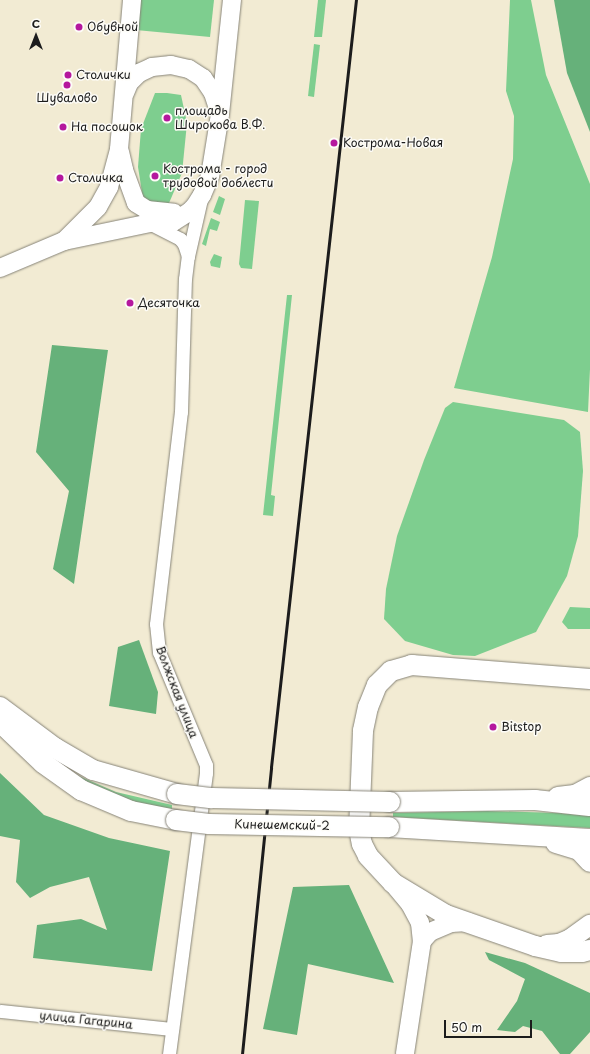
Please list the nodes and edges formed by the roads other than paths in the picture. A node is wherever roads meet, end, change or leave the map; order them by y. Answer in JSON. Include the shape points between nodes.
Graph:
{"nodes":[{"id":1,"x":132,"y":0,"type":"edge"},
{"id":2,"x":232,"y":0,"type":"edge"},
{"id":3,"x":123,"y":96,"type":"junction"},
{"id":4,"x":220,"y":114,"type":"junction"},
{"id":5,"x":119,"y":149,"type":"junction"},
{"id":6,"x":202,"y":195,"type":"junction"},
{"id":7,"x":136,"y":203,"type":"junction"},
{"id":8,"x":189,"y":212,"type":"junction"},
{"id":9,"x":150,"y":224,"type":"junction"},
{"id":10,"x":64,"y":241,"type":"junction"},
{"id":11,"x":188,"y":256,"type":"junction"},
{"id":12,"x":0,"y":268,"type":"edge"},
{"id":13,"x":567,"y":677,"type":"junction"},
{"id":14,"x":590,"y":679,"type":"edge"},
{"id":15,"x":590,"y":687,"type":"edge"},
{"id":16,"x":0,"y":707,"type":"edge"},
{"id":17,"x":0,"y":722,"type":"edge"},
{"id":18,"x":590,"y":787,"type":"edge"},
{"id":19,"x":535,"y":800,"type":"junction"},
{"id":20,"x":590,"y":806,"type":"edge"},
{"id":21,"x":537,"y":837,"type":"junction"},
{"id":22,"x":590,"y":839,"type":"edge"},
{"id":23,"x":590,"y":862,"type":"edge"},
{"id":24,"x":393,"y":883,"type":"junction"},
{"id":25,"x":468,"y":922,"type":"junction"},
{"id":26,"x":590,"y":925,"type":"edge"},
{"id":27,"x":422,"y":941,"type":"junction"},
{"id":28,"x":535,"y":946,"type":"junction"},
{"id":29,"x":590,"y":950,"type":"edge"},
{"id":30,"x":0,"y":1011,"type":"edge"},
{"id":31,"x":172,"y":1029,"type":"junction"},
{"id":32,"x":170,"y":1054,"type":"edge"},
{"id":33,"x":405,"y":1054,"type":"edge"}],
"edges":[{"from":1,"to":3,"type":"main road"},
{"from":2,"to":4,"type":"main road"},
{"from":3,"to":4,"type":"main road","via":[[129,83],[139,73],[152,67],[171,65],[189,69],[203,78],[213,93]]},
{"from":3,"to":5,"type":"main road"},
{"from":4,"to":6,"type":"main road","via":[[210,176]]},
{"from":5,"to":7,"type":"main road"},
{"from":5,"to":10,"type":"main road","via":[[109,187],[98,207]]},
{"from":6,"to":8,"type":"main road"},
{"from":6,"to":11,"type":"street","name":"Волжская улица"},
{"from":7,"to":8,"type":"main road","via":[[147,210]]},
{"from":7,"to":9,"type":"street"},
{"from":8,"to":9,"type":"main road","via":[[173,222]]},
{"from":9,"to":10,"type":"main road"},
{"from":9,"to":11,"type":"street","via":[[180,239]]},
{"from":10,"to":12,"type":"main road"},
{"from":11,"to":31,"type":"street","name":"Волжская улица","via":[[181,412],[156,639],[165,668],[206,765],[206,773]]},
{"from":13,"to":14,"type":"main road"},
{"from":13,"to":15,"type":"main road"},
{"from":13,"to":24,"type":"main road","via":[[412,665],[391,671],[377,686],[368,707],[363,731],[359,829],[368,856]]},
{"from":16,"to":19,"type":"main road","bridge":true,"via":[[54,748],[93,770],[177,794],[212,798],[390,802]]},
{"from":17,"to":21,"type":"main road","name":"Кинешемский-2","bridge":true,"via":[[42,763],[81,790],[131,811],[209,824],[389,827]]},
{"from":18,"to":19,"type":"main road","via":[[575,795]]},
{"from":19,"to":20,"type":"main road"},
{"from":21,"to":22,"type":"main road"},
{"from":21,"to":23,"type":"main road","via":[[579,850]]},
{"from":24,"to":25,"type":"main road","via":[[446,915]]},
{"from":24,"to":27,"type":"main road","via":[[410,904],[420,923]]},
{"from":25,"to":27,"type":"main road","via":[[451,923],[430,932]]},
{"from":25,"to":28,"type":"main road"},
{"from":26,"to":28,"type":"main road","via":[[559,944]]},
{"from":27,"to":33,"type":"main road"},
{"from":28,"to":29,"type":"main road","via":[[561,952]]},
{"from":30,"to":31,"type":"street","name":"улица Гагарина"},
{"from":31,"to":32,"type":"street","name":"Волжская улица"}]}
